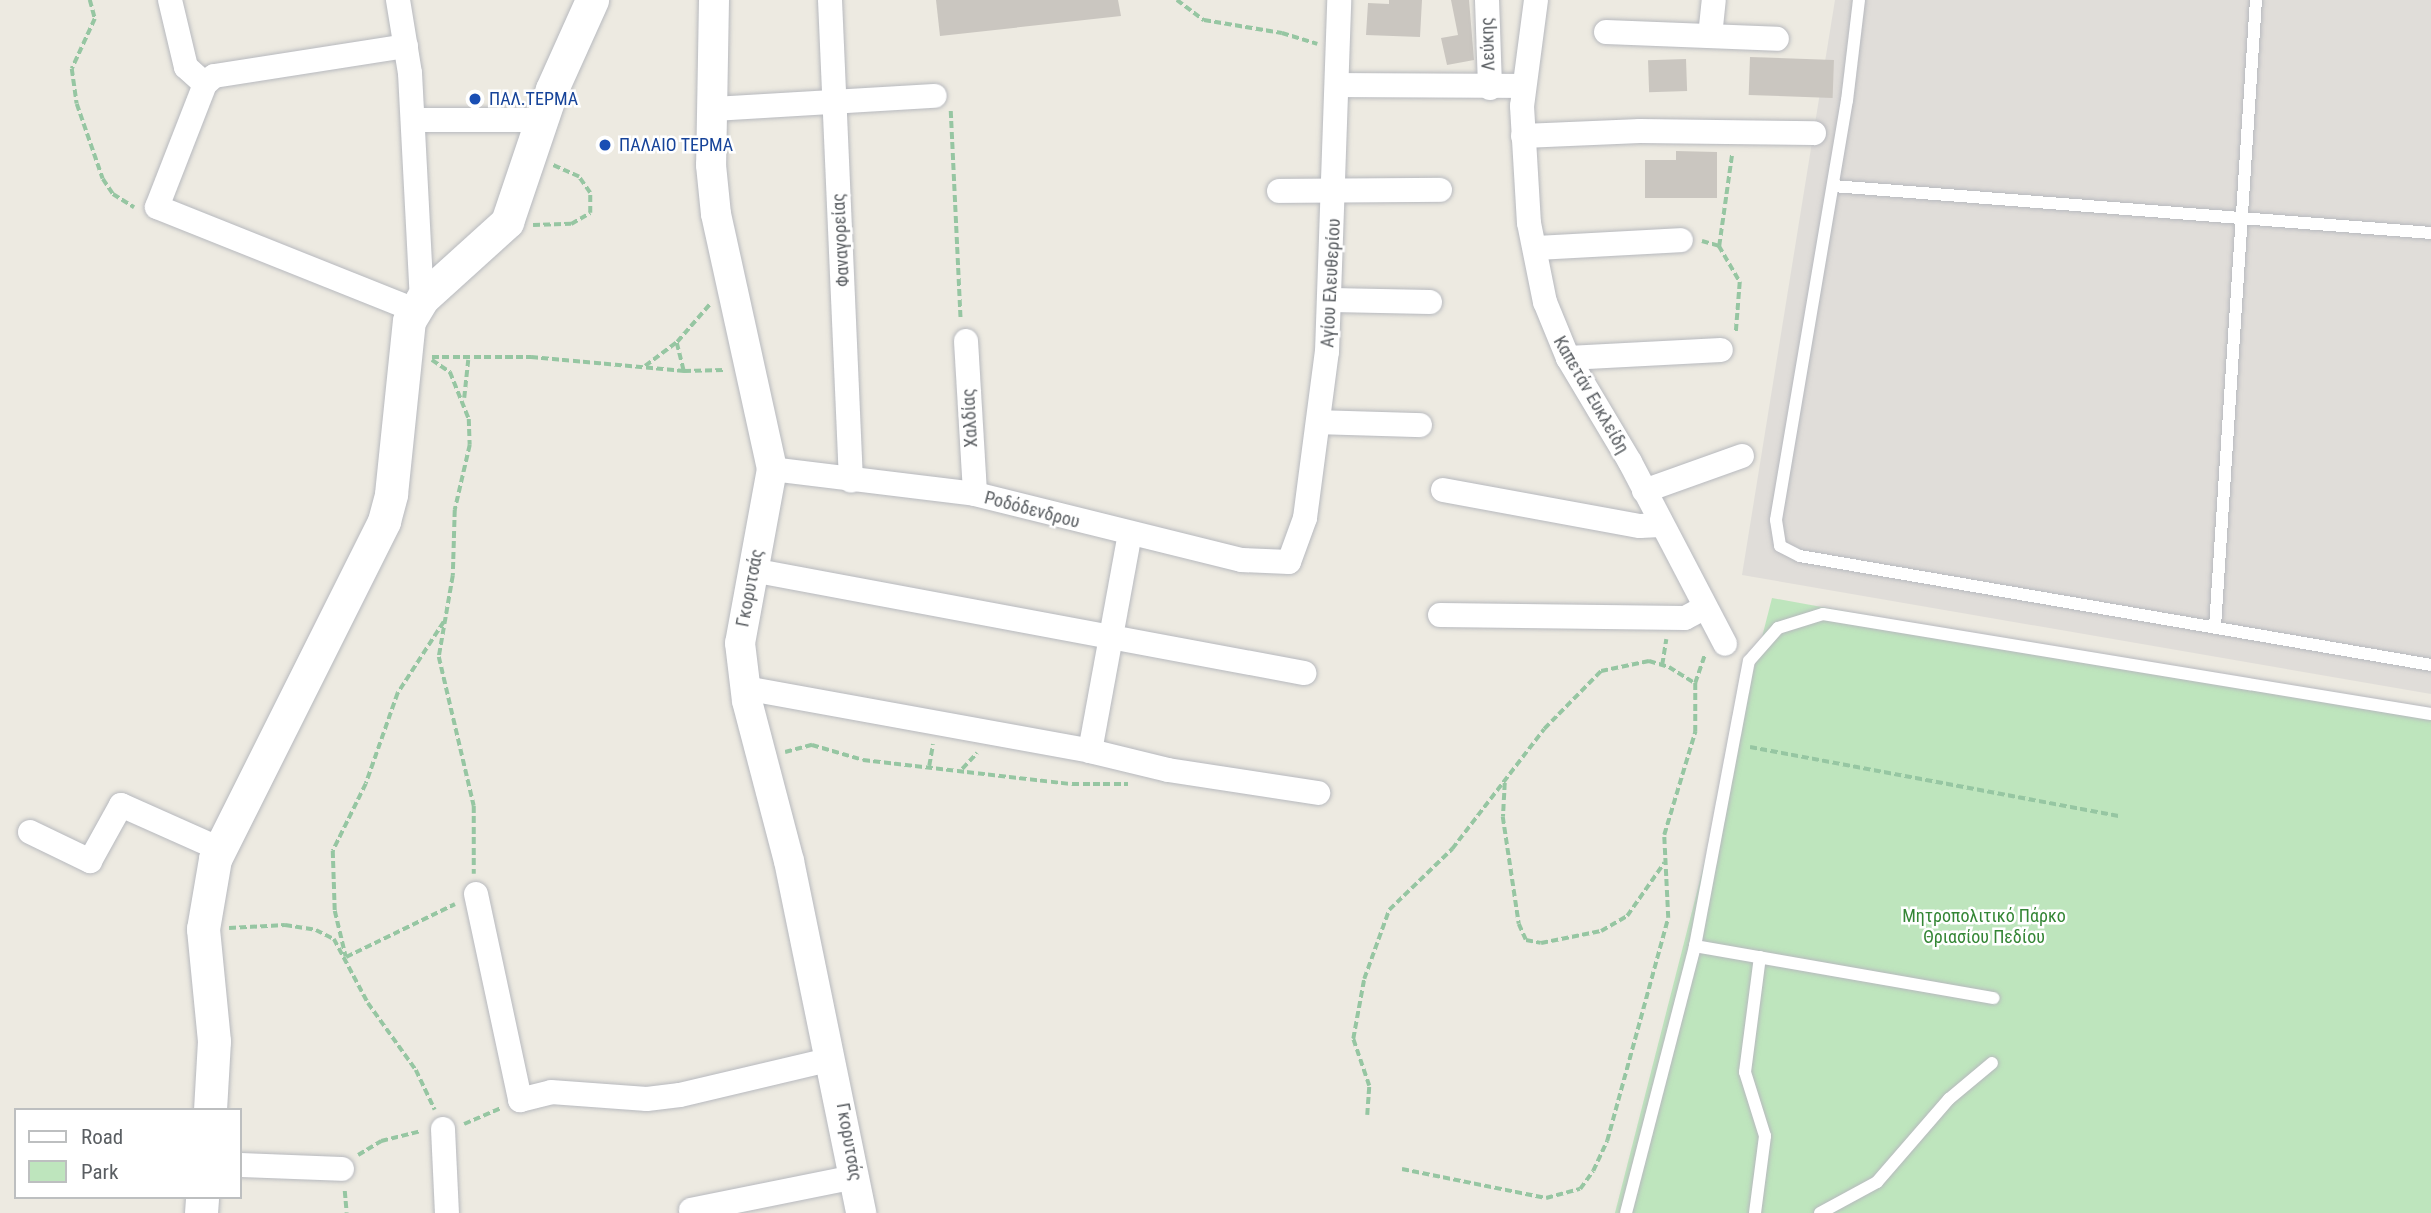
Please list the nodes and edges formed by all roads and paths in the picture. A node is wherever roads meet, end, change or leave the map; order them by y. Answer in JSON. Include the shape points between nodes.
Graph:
{"nodes":[{"id":1,"x":90,"y":0,"type":"edge"},
{"id":2,"x":170,"y":0,"type":"edge"},
{"id":3,"x":398,"y":0,"type":"edge"},
{"id":4,"x":714,"y":0,"type":"edge"},
{"id":5,"x":830,"y":0,"type":"edge"},
{"id":6,"x":1177,"y":0,"type":"edge"},
{"id":7,"x":1339,"y":0,"type":"edge"},
{"id":8,"x":1487,"y":0,"type":"edge"},
{"id":9,"x":1536,"y":0,"type":"edge"},
{"id":10,"x":1714,"y":0,"type":"edge"},
{"id":11,"x":1859,"y":0,"type":"edge"},
{"id":12,"x":2256,"y":0,"type":"edge"},
{"id":13,"x":588,"y":1,"type":"edge"},
{"id":14,"x":1606,"y":32,"type":"dead end"},
{"id":15,"x":1710,"y":36,"type":"junction"},
{"id":16,"x":1777,"y":39,"type":"dead end"},
{"id":17,"x":406,"y":46,"type":"junction"},
{"id":18,"x":1339,"y":51,"type":"junction"},
{"id":19,"x":205,"y":84,"type":"junction"},
{"id":20,"x":1339,"y":85,"type":"junction"},
{"id":21,"x":1524,"y":86,"type":"junction"},
{"id":22,"x":1490,"y":88,"type":"junction"},
{"id":23,"x":935,"y":96,"type":"joint"},
{"id":24,"x":837,"y":100,"type":"junction"},
{"id":25,"x":713,"y":109,"type":"junction"},
{"id":26,"x":413,"y":120,"type":"junction"},
{"id":27,"x":543,"y":120,"type":"junction"},
{"id":28,"x":1735,"y":132,"type":"junction"},
{"id":29,"x":1814,"y":133,"type":"dead end"},
{"id":30,"x":1523,"y":136,"type":"junction"},
{"id":31,"x":531,"y":157,"type":"junction"},
{"id":32,"x":1833,"y":186,"type":"junction"},
{"id":33,"x":1336,"y":190,"type":"junction"},
{"id":34,"x":1440,"y":190,"type":"dead end"},
{"id":35,"x":1279,"y":191,"type":"dead end"},
{"id":36,"x":157,"y":207,"type":"junction"},
{"id":37,"x":2241,"y":218,"type":"junction"},
{"id":38,"x":507,"y":222,"type":"junction"},
{"id":39,"x":2431,"y":233,"type":"edge"},
{"id":40,"x":1681,"y":240,"type":"joint"},
{"id":41,"x":1718,"y":246,"type":"junction"},
{"id":42,"x":1535,"y":248,"type":"junction"},
{"id":43,"x":729,"y":290,"type":"junction"},
{"id":44,"x":1331,"y":300,"type":"junction"},
{"id":45,"x":1430,"y":302,"type":"dead end"},
{"id":46,"x":419,"y":304,"type":"junction"},
{"id":47,"x":966,"y":341,"type":"joint"},
{"id":48,"x":677,"y":342,"type":"junction"},
{"id":49,"x":1721,"y":350,"type":"joint"},
{"id":50,"x":1568,"y":358,"type":"junction"},
{"id":51,"x":468,"y":359,"type":"junction"},
{"id":52,"x":753,"y":367,"type":"junction"},
{"id":53,"x":643,"y":368,"type":"junction"},
{"id":54,"x":684,"y":371,"type":"junction"},
{"id":55,"x":464,"y":400,"type":"junction"},
{"id":56,"x":1318,"y":422,"type":"junction"},
{"id":57,"x":1420,"y":425,"type":"dead end"},
{"id":58,"x":1742,"y":456,"type":"dead end"},
{"id":59,"x":772,"y":469,"type":"junction"},
{"id":60,"x":851,"y":481,"type":"junction"},
{"id":61,"x":1443,"y":490,"type":"dead end"},
{"id":62,"x":1644,"y":491,"type":"junction"},
{"id":63,"x":975,"y":494,"type":"junction"},
{"id":64,"x":1661,"y":525,"type":"junction"},
{"id":65,"x":1130,"y":534,"type":"junction"},
{"id":66,"x":1289,"y":562,"type":"joint"},
{"id":67,"x":752,"y":570,"type":"junction"},
{"id":68,"x":1704,"y":608,"type":"junction"},
{"id":69,"x":1440,"y":615,"type":"dead end"},
{"id":70,"x":444,"y":622,"type":"junction"},
{"id":71,"x":2215,"y":627,"type":"junction"},
{"id":72,"x":1112,"y":635,"type":"junction"},
{"id":73,"x":1721,"y":640,"type":"joint"},
{"id":74,"x":2431,"y":664,"type":"edge"},
{"id":75,"x":1304,"y":673,"type":"dead end"},
{"id":76,"x":1695,"y":683,"type":"junction"},
{"id":77,"x":745,"y":688,"type":"junction"},
{"id":78,"x":2431,"y":714,"type":"edge"},
{"id":79,"x":1734,"y":744,"type":"junction"},
{"id":80,"x":1090,"y":751,"type":"junction"},
{"id":81,"x":763,"y":761,"type":"junction"},
{"id":82,"x":1506,"y":780,"type":"junction"},
{"id":83,"x":1132,"y":783,"type":"dead end"},
{"id":84,"x":1318,"y":793,"type":"dead end"},
{"id":85,"x":2119,"y":816,"type":"dead end"},
{"id":86,"x":30,"y":832,"type":"dead end"},
{"id":87,"x":220,"y":849,"type":"junction"},
{"id":88,"x":1665,"y":862,"type":"junction"},
{"id":89,"x":476,"y":894,"type":"junction"},
{"id":90,"x":203,"y":929,"type":"junction"},
{"id":91,"x":1695,"y":946,"type":"junction"},
{"id":92,"x":346,"y":957,"type":"junction"},
{"id":93,"x":1760,"y":957,"type":"junction"},
{"id":94,"x":1994,"y":998,"type":"dead end"},
{"id":95,"x":832,"y":1059,"type":"junction"},
{"id":96,"x":1992,"y":1063,"type":"dead end"},
{"id":97,"x":520,"y":1100,"type":"junction"},
{"id":98,"x":210,"y":1108,"type":"edge"},
{"id":99,"x":1367,"y":1115,"type":"dead end"},
{"id":100,"x":443,"y":1129,"type":"junction"},
{"id":101,"x":242,"y":1165,"type":"edge"},
{"id":102,"x":342,"y":1169,"type":"junction"},
{"id":103,"x":1402,"y":1169,"type":"dead end"},
{"id":104,"x":855,"y":1177,"type":"junction"},
{"id":105,"x":691,"y":1210,"type":"dead end"},
{"id":106,"x":347,"y":1213,"type":"edge"},
{"id":107,"x":447,"y":1213,"type":"edge"},
{"id":108,"x":861,"y":1213,"type":"edge"},
{"id":109,"x":1626,"y":1213,"type":"edge"},
{"id":110,"x":1755,"y":1213,"type":"edge"},
{"id":111,"x":1820,"y":1213,"type":"edge"}],
"edges":[{"from":1,"to":36,"type":"path","via":[[95,19],[72,69],[77,104],[103,179],[113,194],[141,209]]},
{"from":2,"to":19,"type":"street","via":[[186,67]]},
{"from":3,"to":17,"type":"street"},
{"from":4,"to":25,"type":"street","name":"Γκορυτσάς"},
{"from":5,"to":24,"type":"street","name":"Φαναγορείας"},
{"from":6,"to":18,"type":"path","via":[[1204,20],[1282,33]]},
{"from":7,"to":18,"type":"street","name":"Αγίου Ελευθερίου"},
{"from":8,"to":22,"type":"street","name":"Λεύκης"},
{"from":9,"to":21,"type":"street","name":"Καπετάν Ευκλείδη"},
{"from":10,"to":15,"type":"street"},
{"from":11,"to":32,"type":"lane"},
{"from":12,"to":37,"type":"lane"},
{"from":13,"to":27,"type":"main road"},
{"from":14,"to":15,"type":"street"},
{"from":15,"to":16,"type":"street"},
{"from":17,"to":19,"type":"street","via":[[214,76]]},
{"from":17,"to":26,"type":"street"},
{"from":18,"to":20,"type":"street","name":"Αγίου Ελευθερίου"},
{"from":19,"to":36,"type":"street"},
{"from":20,"to":22,"type":"street"},
{"from":20,"to":33,"type":"street","name":"Αγίου Ελευθερίου"},
{"from":21,"to":22,"type":"street"},
{"from":21,"to":30,"type":"street","name":"Καπετάν Ευκλείδη"},
{"from":23,"to":24,"type":"street"},
{"from":23,"to":47,"type":"path","via":[[947,98],[951,104],[959,313]]},
{"from":24,"to":25,"type":"street"},
{"from":24,"to":60,"type":"street","name":"Φαναγορείας"},
{"from":25,"to":43,"type":"street","name":"Γκορυτσάς","via":[[716,214]]},
{"from":26,"to":27,"type":"street"},
{"from":26,"to":46,"type":"street"},
{"from":27,"to":31,"type":"main road"},
{"from":28,"to":29,"type":"street"},
{"from":28,"to":30,"type":"street"},
{"from":28,"to":41,"type":"path"},
{"from":30,"to":42,"type":"street","name":"Καπετάν Ευκλείδη"},
{"from":31,"to":38,"type":"main road"},
{"from":31,"to":38,"type":"path","via":[[579,177],[590,193],[590,213],[571,224]]},
{"from":32,"to":37,"type":"lane"},
{"from":32,"to":71,"type":"lane","via":[[1776,520],[1780,545],[1800,556]]},
{"from":33,"to":34,"type":"street"},
{"from":33,"to":35,"type":"street"},
{"from":33,"to":44,"type":"street","name":"Αγίου Ελευθερίου"},
{"from":36,"to":46,"type":"street"},
{"from":37,"to":39,"type":"lane"},
{"from":37,"to":71,"type":"lane"},
{"from":38,"to":46,"type":"main road"},
{"from":40,"to":41,"type":"path"},
{"from":40,"to":42,"type":"street"},
{"from":41,"to":49,"type":"path","via":[[1730,260],[1740,292],[1734,337]]},
{"from":42,"to":50,"type":"street","name":"Καπετάν Ευκλείδη","via":[[1548,312]]},
{"from":43,"to":48,"type":"path","via":[[694,319]]},
{"from":43,"to":52,"type":"street","name":"Γκορυτσάς"},
{"from":44,"to":45,"type":"street"},
{"from":44,"to":56,"type":"street","name":"Αγίου Ελευθερίου"},
{"from":46,"to":87,"type":"main road","via":[[408,321],[393,482],[384,521]]},
{"from":47,"to":63,"type":"street","name":"Χαλδίας"},
{"from":48,"to":53,"type":"path"},
{"from":48,"to":54,"type":"path"},
{"from":49,"to":50,"type":"street"},
{"from":50,"to":62,"type":"street","name":"Καπετάν Ευκλείδη"},
{"from":51,"to":53,"type":"path","via":[[531,357]]},
{"from":51,"to":55,"type":"path"},
{"from":51,"to":55,"type":"path","via":[[426,357],[450,372]]},
{"from":52,"to":54,"type":"path"},
{"from":52,"to":59,"type":"street","name":"Γκορυτσάς"},
{"from":53,"to":54,"type":"path"},
{"from":55,"to":70,"type":"path","via":[[470,444],[454,510],[453,576]]},
{"from":56,"to":57,"type":"street"},
{"from":56,"to":66,"type":"street","name":"Αγίου Ελευθερίου","via":[[1305,518]]},
{"from":58,"to":62,"type":"street"},
{"from":59,"to":60,"type":"street","name":"Ροδόδενδρου"},
{"from":59,"to":67,"type":"street","name":"Γκορυτσάς"},
{"from":60,"to":63,"type":"street","name":"Ροδόδενδρου"},
{"from":61,"to":64,"type":"street","via":[[1640,526]]},
{"from":62,"to":64,"type":"street","name":"Καπετάν Ευκλείδη"},
{"from":63,"to":65,"type":"street","name":"Ροδόδενδρου"},
{"from":64,"to":68,"type":"street","name":"Καπετάν Ευκλείδη"},
{"from":65,"to":66,"type":"street","name":"Ροδόδενδρου","via":[[1241,560]]},
{"from":65,"to":72,"type":"street"},
{"from":67,"to":72,"type":"street"},
{"from":67,"to":77,"type":"street","name":"Γκορυτσάς","via":[[740,634]]},
{"from":68,"to":69,"type":"street","via":[[1685,618]]},
{"from":68,"to":73,"type":"street","name":"Καπετάν Ευκλείδη"},
{"from":70,"to":89,"type":"path","via":[[439,657],[474,806]]},
{"from":70,"to":92,"type":"path","via":[[398,693],[366,785],[333,851],[335,911]]},
{"from":71,"to":74,"type":"lane"},
{"from":72,"to":75,"type":"street"},
{"from":72,"to":80,"type":"street"},
{"from":73,"to":76,"type":"path","via":[[1699,664]]},
{"from":76,"to":82,"type":"path","via":[[1669,667],[1649,662],[1601,671],[1544,729]]},
{"from":76,"to":88,"type":"path","via":[[1695,732],[1664,835]]},
{"from":77,"to":80,"type":"street"},
{"from":77,"to":81,"type":"street","name":"Γκορυτσάς"},
{"from":78,"to":79,"type":"lane","via":[[1823,614],[1778,628],[1749,661]]},
{"from":79,"to":85,"type":"path"},
{"from":79,"to":91,"type":"lane"},
{"from":80,"to":84,"type":"street","via":[[1168,770]]},
{"from":81,"to":83,"type":"path","via":[[812,745],[863,760],[1072,785],[1120,787]]},
{"from":81,"to":95,"type":"street","name":"Γκορυτσάς"},
{"from":82,"to":88,"type":"path","via":[[1503,817],[1519,924],[1526,940],[1541,943],[1601,932],[1627,916]]},
{"from":82,"to":99,"type":"path","via":[[1452,849],[1396,902],[1376,936],[1353,1039],[1369,1086]]},
{"from":86,"to":87,"type":"street","via":[[90,860],[121,805]]},
{"from":87,"to":90,"type":"main road","via":[[209,878]]},
{"from":88,"to":103,"type":"path","via":[[1668,918],[1658,960],[1607,1141],[1580,1189],[1546,1198]]},
{"from":89,"to":92,"type":"path","via":[[407,932]]},
{"from":89,"to":97,"type":"street"},
{"from":90,"to":92,"type":"path","via":[[285,925],[316,930],[334,939]]},
{"from":90,"to":98,"type":"main road","via":[[214,1041]]},
{"from":91,"to":93,"type":"lane"},
{"from":91,"to":109,"type":"lane"},
{"from":92,"to":100,"type":"path","via":[[368,1003],[415,1070]]},
{"from":93,"to":94,"type":"lane"},
{"from":93,"to":110,"type":"lane","via":[[1745,1072],[1765,1136]]},
{"from":95,"to":97,"type":"street","via":[[680,1095],[647,1099],[551,1092]]},
{"from":95,"to":104,"type":"street","name":"Γκορυτσάς"},
{"from":96,"to":111,"type":"lane","via":[[1949,1099],[1877,1182]]},
{"from":97,"to":100,"type":"path"},
{"from":100,"to":102,"type":"path","via":[[404,1132],[380,1141]]},
{"from":100,"to":107,"type":"street"},
{"from":101,"to":102,"type":"street"},
{"from":102,"to":106,"type":"path"},
{"from":104,"to":105,"type":"street"},
{"from":104,"to":108,"type":"street","name":"Γκορυτσάς"}]}
